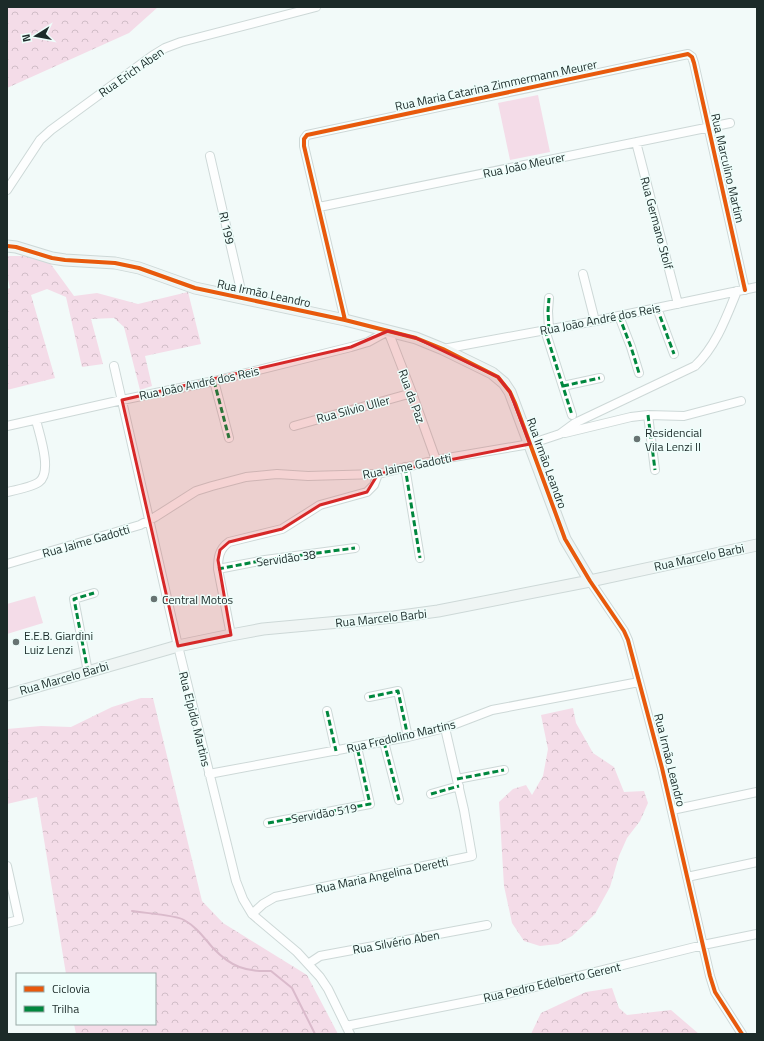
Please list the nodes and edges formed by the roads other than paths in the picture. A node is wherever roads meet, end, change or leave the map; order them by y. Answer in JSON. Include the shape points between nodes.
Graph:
{"nodes":[{"id":1,"x":316,"y":7,"type":"edge"},
{"id":2,"x":302,"y":9,"type":"edge"},
{"id":3,"x":688,"y":54,"type":"joint"},
{"id":4,"x":730,"y":122,"type":"dead end"},
{"id":5,"x":709,"y":127,"type":"junction"},
{"id":6,"x":636,"y":142,"type":"junction"},
{"id":7,"x":210,"y":156,"type":"dead end"},
{"id":8,"x":7,"y":190,"type":"edge"},
{"id":9,"x":319,"y":208,"type":"junction"},
{"id":10,"x":7,"y":246,"type":"edge"},
{"id":11,"x":583,"y":274,"type":"dead end"},
{"id":12,"x":757,"y":287,"type":"edge"},
{"id":13,"x":741,"y":291,"type":"junction"},
{"id":14,"x":549,"y":298,"type":"dead end"},
{"id":15,"x":243,"y":299,"type":"junction"},
{"id":16,"x":678,"y":304,"type":"junction"},
{"id":17,"x":657,"y":308,"type":"junction"},
{"id":18,"x":619,"y":316,"type":"junction"},
{"id":19,"x":345,"y":320,"type":"junction"},
{"id":20,"x":595,"y":321,"type":"junction"},
{"id":21,"x":547,"y":330,"type":"junction"},
{"id":22,"x":388,"y":331,"type":"junction"},
{"id":23,"x":443,"y":349,"type":"junction"},
{"id":24,"x":674,"y":354,"type":"dead end"},
{"id":25,"x":114,"y":366,"type":"dead end"},
{"id":26,"x":639,"y":372,"type":"dead end"},
{"id":27,"x":600,"y":378,"type":"dead end"},
{"id":28,"x":214,"y":381,"type":"junction"},
{"id":29,"x":563,"y":386,"type":"junction"},
{"id":30,"x":412,"y":393,"type":"junction"},
{"id":31,"x":122,"y":400,"type":"junction"},
{"id":32,"x":741,"y":401,"type":"dead end"},
{"id":33,"x":572,"y":415,"type":"dead end"},
{"id":34,"x":648,"y":415,"type":"junction"},
{"id":35,"x":36,"y":420,"type":"junction"},
{"id":36,"x":7,"y":426,"type":"edge"},
{"id":37,"x":294,"y":426,"type":"dead end"},
{"id":38,"x":560,"y":434,"type":"junction"},
{"id":39,"x":229,"y":438,"type":"dead end"},
{"id":40,"x":530,"y":444,"type":"junction"},
{"id":41,"x":436,"y":460,"type":"junction"},
{"id":42,"x":405,"y":467,"type":"junction"},
{"id":43,"x":655,"y":470,"type":"dead end"},
{"id":44,"x":378,"y":474,"type":"junction"},
{"id":45,"x":7,"y":492,"type":"edge"},
{"id":46,"x":149,"y":521,"type":"junction"},
{"id":47,"x":757,"y":544,"type":"edge"},
{"id":48,"x":355,"y":548,"type":"dead end"},
{"id":49,"x":420,"y":558,"type":"dead end"},
{"id":50,"x":7,"y":564,"type":"edge"},
{"id":51,"x":218,"y":569,"type":"junction"},
{"id":52,"x":590,"y":581,"type":"junction"},
{"id":53,"x":94,"y":593,"type":"dead end"},
{"id":54,"x":231,"y":635,"type":"junction"},
{"id":55,"x":178,"y":646,"type":"junction"},
{"id":56,"x":88,"y":672,"type":"junction"},
{"id":57,"x":639,"y":682,"type":"junction"},
{"id":58,"x":7,"y":695,"type":"edge"},
{"id":59,"x":369,"y":697,"type":"dead end"},
{"id":60,"x":327,"y":711,"type":"dead end"},
{"id":61,"x":445,"y":728,"type":"junction"},
{"id":62,"x":408,"y":737,"type":"junction"},
{"id":63,"x":384,"y":742,"type":"junction"},
{"id":64,"x":357,"y":747,"type":"junction"},
{"id":65,"x":336,"y":751,"type":"junction"},
{"id":66,"x":504,"y":770,"type":"dead end"},
{"id":67,"x":209,"y":774,"type":"junction"},
{"id":68,"x":458,"y":783,"type":"junction"},
{"id":69,"x":757,"y":792,"type":"edge"},
{"id":70,"x":431,"y":794,"type":"dead end"},
{"id":71,"x":399,"y":800,"type":"dead end"},
{"id":72,"x":672,"y":810,"type":"junction"},
{"id":73,"x":268,"y":823,"type":"dead end"},
{"id":74,"x":757,"y":862,"type":"edge"},
{"id":75,"x":7,"y":866,"type":"edge"},
{"id":76,"x":687,"y":877,"type":"junction"},
{"id":77,"x":252,"y":914,"type":"junction"},
{"id":78,"x":7,"y":923,"type":"edge"},
{"id":79,"x":487,"y":925,"type":"dead end"},
{"id":80,"x":757,"y":934,"type":"edge"},
{"id":81,"x":703,"y":945,"type":"junction"},
{"id":82,"x":308,"y":964,"type":"junction"},
{"id":83,"x":346,"y":1026,"type":"junction"},
{"id":84,"x":350,"y":1034,"type":"edge"},
{"id":85,"x":742,"y":1034,"type":"edge"}],
"edges":[{"from":1,"to":2,"type":"street","name":"Rua Erich Aben"},
{"from":2,"to":8,"type":"street","name":"Rua Erich Aben","via":[[165,48],[50,130],[40,140]]},
{"from":3,"to":5,"type":"street","name":"Rua Marculino Martim","via":[[694,63]]},
{"from":3,"to":9,"type":"street","name":"Rua Maria Catarina Zimmermann Meurer","via":[[308,135],[304,139],[304,146]]},
{"from":4,"to":5,"type":"street","name":"Rua João Meurer"},
{"from":5,"to":6,"type":"street","name":"Rua João Meurer"},
{"from":5,"to":13,"type":"street","name":"Rua Marculino Martim"},
{"from":6,"to":9,"type":"street","name":"Rua João Meurer"},
{"from":6,"to":16,"type":"street","name":"Rua Germano Stolf"},
{"from":7,"to":15,"type":"street","name":"RI 199"},
{"from":9,"to":19,"type":"street"},
{"from":10,"to":15,"type":"street","name":"Rua Irmão Leandro","via":[[52,258],[115,263],[139,268],[195,288]]},
{"from":11,"to":20,"type":"street"},
{"from":12,"to":13,"type":"street","name":"Rua João André dos Reis"},
{"from":13,"to":16,"type":"street","name":"Rua João André dos Reis"},
{"from":13,"to":38,"type":"street","name":"Rua Jaime Gadotti","via":[[706,357],[695,366],[575,423]]},
{"from":14,"to":21,"type":"street"},
{"from":15,"to":19,"type":"street","name":"Rua Irmão Leandro"},
{"from":16,"to":17,"type":"street","name":"Rua João André dos Reis"},
{"from":17,"to":18,"type":"street","name":"Rua João André dos Reis"},
{"from":17,"to":24,"type":"street"},
{"from":18,"to":20,"type":"street","name":"Rua João André dos Reis"},
{"from":18,"to":26,"type":"street"},
{"from":19,"to":22,"type":"street","name":"Rua Irmão Leandro"},
{"from":20,"to":21,"type":"street","name":"Rua João André dos Reis"},
{"from":21,"to":23,"type":"street","name":"Rua João André dos Reis"},
{"from":21,"to":29,"type":"street"},
{"from":22,"to":23,"type":"street","name":"Rua Irmão Leandro","via":[[416,338]]},
{"from":22,"to":28,"type":"street","name":"Rua João André dos Reis","via":[[368,342],[351,347]]},
{"from":22,"to":30,"type":"street","name":"Rua da Paz"},
{"from":23,"to":40,"type":"street","name":"Rua Irmão Leandro","via":[[492,373],[504,383],[515,403]]},
{"from":25,"to":31,"type":"street","name":"Rua Elpidio Martins"},
{"from":27,"to":29,"type":"street"},
{"from":28,"to":31,"type":"street","name":"Rua João André dos Reis"},
{"from":28,"to":39,"type":"street"},
{"from":29,"to":33,"type":"street"},
{"from":30,"to":37,"type":"street","name":"Rua Silvio Uller"},
{"from":30,"to":41,"type":"street","name":"Rua da Paz"},
{"from":31,"to":35,"type":"street","name":"Rua João André dos Reis"},
{"from":31,"to":46,"type":"street","name":"Rua Elpidio Martins"},
{"from":32,"to":34,"type":"street","via":[[684,416]]},
{"from":34,"to":38,"type":"street"},
{"from":34,"to":43,"type":"street"},
{"from":35,"to":36,"type":"street","name":"Rua João André dos Reis"},
{"from":35,"to":45,"type":"street","via":[[46,465],[44,475],[40,481]]},
{"from":38,"to":40,"type":"street","name":"Rua Jaime Gadotti"},
{"from":40,"to":41,"type":"street","name":"Rua Jaime Gadotti"},
{"from":40,"to":52,"type":"street","name":"Rua Irmão Leandro","via":[[565,539]]},
{"from":41,"to":42,"type":"street","name":"Rua Jaime Gadotti"},
{"from":42,"to":44,"type":"street","name":"Rua Jaime Gadotti"},
{"from":42,"to":49,"type":"street"},
{"from":44,"to":46,"type":"street","name":"Rua Jaime Gadotti","via":[[277,474],[246,477],[196,491]]},
{"from":44,"to":51,"type":"street","via":[[374,485],[367,492],[320,505],[282,529],[229,542],[220,550]]},
{"from":46,"to":50,"type":"street","name":"Rua Jaime Gadotti"},
{"from":46,"to":55,"type":"street","name":"Rua Elpidio Martins"},
{"from":47,"to":52,"type":"street","name":"Rua Marcelo Barbi"},
{"from":48,"to":51,"type":"street","name":"Servidão 38"},
{"from":51,"to":54,"type":"street"},
{"from":52,"to":54,"type":"street","name":"Rua Marcelo Barbi","via":[[431,612],[263,629]]},
{"from":52,"to":57,"type":"street","name":"Rua Irmão Leandro","via":[[626,635]]},
{"from":53,"to":56,"type":"street","via":[[74,598]]},
{"from":54,"to":55,"type":"street","name":"Rua Marcelo Barbi"},
{"from":55,"to":56,"type":"street","name":"Rua Marcelo Barbi"},
{"from":55,"to":67,"type":"street","name":"Rua Elpidio Martins"},
{"from":56,"to":58,"type":"street","name":"Rua Marcelo Barbi"},
{"from":57,"to":61,"type":"street","name":"Rua Fredolino Martins","via":[[492,710]]},
{"from":57,"to":72,"type":"street","name":"Rua Irmão Leandro"},
{"from":59,"to":62,"type":"street","via":[[398,691]]},
{"from":60,"to":65,"type":"street"},
{"from":61,"to":62,"type":"street","name":"Rua Fredolino Martins"},
{"from":61,"to":68,"type":"street"},
{"from":62,"to":63,"type":"street","name":"Rua Fredolino Martins"},
{"from":63,"to":64,"type":"street","name":"Rua Fredolino Martins"},
{"from":63,"to":71,"type":"street"},
{"from":64,"to":65,"type":"street","name":"Rua Fredolino Martins"},
{"from":64,"to":73,"type":"street","name":"Servidão 519","via":[[370,804]]},
{"from":65,"to":67,"type":"street","name":"Rua Fredolino Martins"},
{"from":66,"to":68,"type":"street"},
{"from":67,"to":77,"type":"street","name":"Rua Elpidio Martins","via":[[236,881]]},
{"from":68,"to":70,"type":"street"},
{"from":68,"to":77,"type":"street","name":"Rua Maria Angelina Deretti","via":[[472,856],[275,896]]},
{"from":69,"to":72,"type":"street"},
{"from":72,"to":76,"type":"street","name":"Rua Irmão Leandro"},
{"from":74,"to":76,"type":"street"},
{"from":75,"to":78,"type":"street","via":[[19,920]]},
{"from":76,"to":81,"type":"street","name":"Rua Irmão Leandro"},
{"from":77,"to":82,"type":"street","name":"Rua Elpidio Martins"},
{"from":79,"to":82,"type":"street","name":"Rua Silvério Aben","via":[[320,956]]},
{"from":80,"to":81,"type":"street","name":"Rua Pedro Edelberto Gerent"},
{"from":81,"to":83,"type":"street","name":"Rua Pedro Edelberto Gerent","via":[[515,992]]},
{"from":81,"to":85,"type":"street","name":"Rua Irmão Leandro","via":[[715,992]]},
{"from":82,"to":83,"type":"street","name":"Rua Elpidio Martins","via":[[328,989]]},
{"from":83,"to":84,"type":"street","name":"Rua Elpidio Martins"}]}
